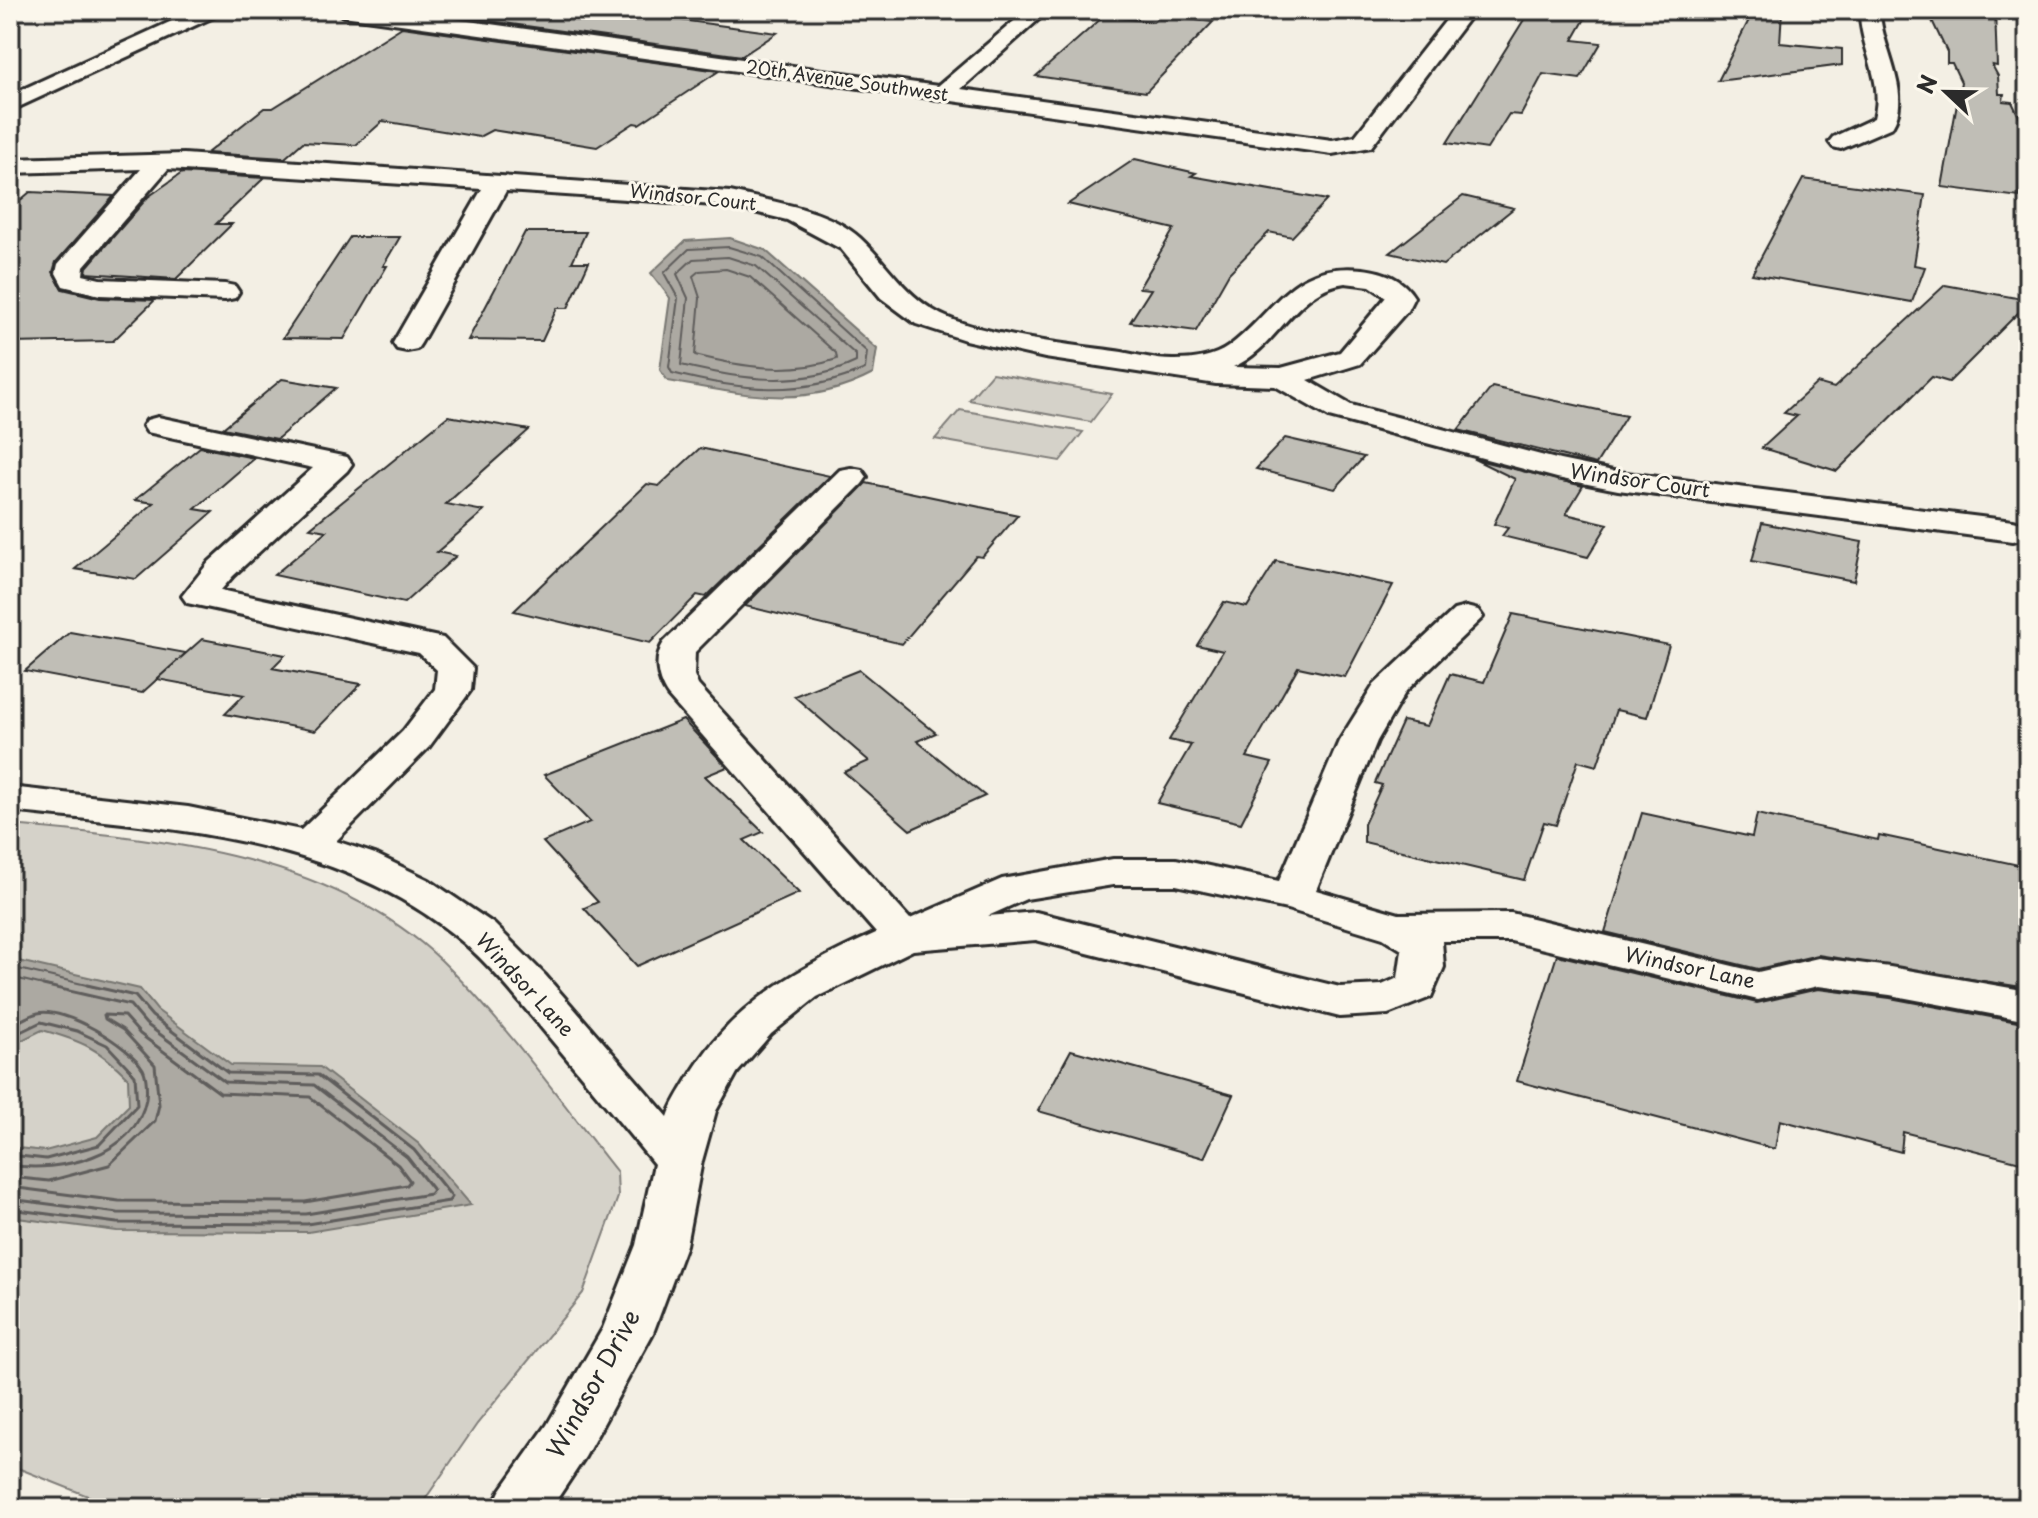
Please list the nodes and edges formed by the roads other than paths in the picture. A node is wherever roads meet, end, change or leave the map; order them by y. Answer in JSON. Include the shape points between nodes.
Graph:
{"nodes":[{"id":1,"x":213,"y":10,"type":"edge"},
{"id":2,"x":343,"y":10,"type":"edge"},
{"id":3,"x":1039,"y":10,"type":"edge"},
{"id":4,"x":1465,"y":10,"type":"edge"},
{"id":5,"x":1870,"y":10,"type":"edge"},
{"id":6,"x":942,"y":94,"type":"junction"},
{"id":7,"x":10,"y":104,"type":"edge"},
{"id":8,"x":1841,"y":142,"type":"dead end"},
{"id":9,"x":162,"y":161,"type":"junction"},
{"id":10,"x":10,"y":166,"type":"edge"},
{"id":11,"x":499,"y":181,"type":"junction"},
{"id":12,"x":225,"y":292,"type":"dead end"},
{"id":13,"x":407,"y":343,"type":"dead end"},
{"id":14,"x":1179,"y":368,"type":"junction"},
{"id":15,"x":1281,"y":377,"type":"junction"},
{"id":16,"x":158,"y":426,"type":"dead end"},
{"id":17,"x":851,"y":477,"type":"dead end"},
{"id":18,"x":2013,"y":531,"type":"dead end"},
{"id":19,"x":1466,"y":617,"type":"dead end"},
{"id":20,"x":10,"y":799,"type":"edge"},
{"id":21,"x":309,"y":845,"type":"junction"},
{"id":22,"x":1293,"y":897,"type":"junction"},
{"id":23,"x":1398,"y":928,"type":"junction"},
{"id":24,"x":903,"y":937,"type":"junction"},
{"id":25,"x":2028,"y":1006,"type":"edge"},
{"id":26,"x":678,"y":1161,"type":"junction"},
{"id":27,"x":520,"y":1508,"type":"edge"}],
"edges":[{"from":1,"to":7,"type":"street"},
{"from":2,"to":6,"type":"street","name":"20th Avenue Southwest"},
{"from":3,"to":6,"type":"street"},
{"from":4,"to":6,"type":"street","name":"20th Avenue Southwest","via":[[1369,136],[1350,146],[1309,145]]},
{"from":5,"to":8,"type":"street","via":[[1876,59],[1890,89],[1889,110],[1884,122]]},
{"from":9,"to":10,"type":"street","name":"Windsor Court"},
{"from":9,"to":11,"type":"street","name":"Windsor Court"},
{"from":9,"to":12,"type":"street","via":[[71,264],[72,280],[100,287]]},
{"from":11,"to":13,"type":"street"},
{"from":11,"to":14,"type":"street","name":"Windsor Court","via":[[687,195],[769,207],[850,243],[904,305],[953,329],[1045,349]]},
{"from":14,"to":15,"type":"street","name":"Windsor Court","via":[[1242,378]]},
{"from":14,"to":15,"type":"street","name":"Windsor Court","via":[[1205,366],[1240,352],[1304,286],[1318,279],[1364,277],[1398,292],[1397,305],[1350,358]]},
{"from":15,"to":18,"type":"street","name":"Windsor Court","via":[[1340,411],[1557,469]]},
{"from":16,"to":21,"type":"street","via":[[336,464],[221,569],[199,596],[431,645],[455,668],[453,690],[416,739]]},
{"from":17,"to":24,"type":"street","via":[[677,650],[676,675],[691,700]]},
{"from":19,"to":22,"type":"street","via":[[1392,685],[1358,741]]},
{"from":20,"to":21,"type":"street","name":"Windsor Lane","via":[[200,820]]},
{"from":21,"to":26,"type":"street","name":"Windsor Lane","via":[[407,884],[466,922],[521,974]]},
{"from":22,"to":23,"type":"street","name":"Windsor Lane"},
{"from":22,"to":24,"type":"street","name":"Windsor Lane","via":[[1176,872],[1113,872],[1016,888]]},
{"from":23,"to":24,"type":"street","name":"Windsor Lane","via":[[1423,944],[1416,987],[1388,999],[1340,1002],[1036,926]]},
{"from":23,"to":25,"type":"street","name":"Windsor Lane","via":[[1511,927],[1758,986],[1818,972]]},
{"from":24,"to":26,"type":"street","name":"Windsor Lane","via":[[802,987],[755,1023],[719,1064],[699,1099]]},
{"from":26,"to":27,"type":"street","name":"Windsor Drive","via":[[661,1245],[627,1333],[566,1441]]}]}
